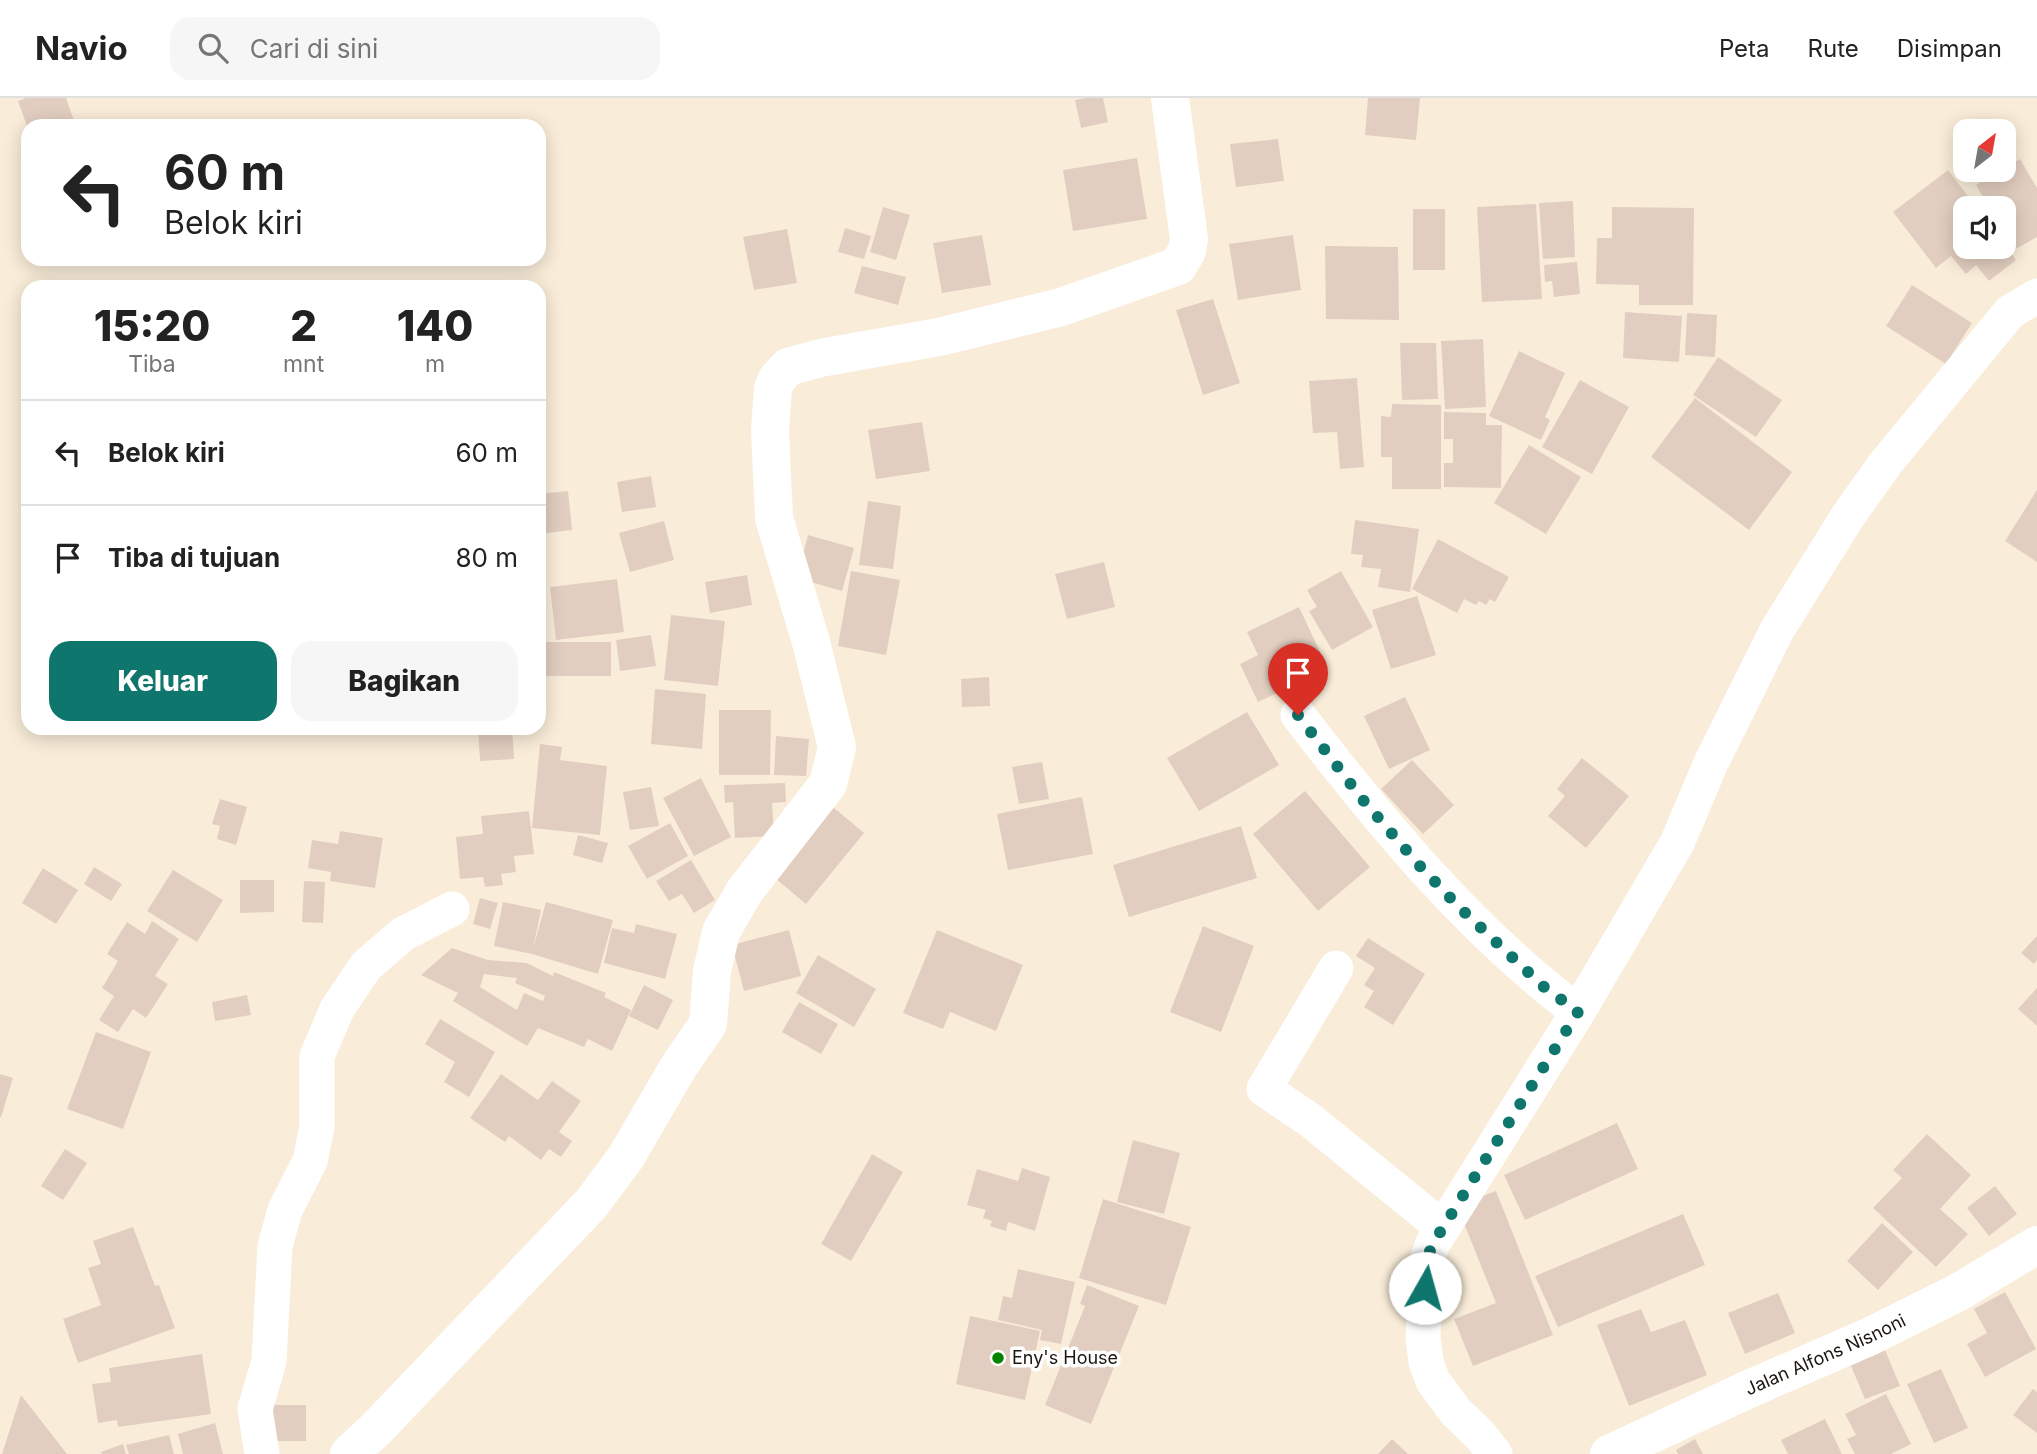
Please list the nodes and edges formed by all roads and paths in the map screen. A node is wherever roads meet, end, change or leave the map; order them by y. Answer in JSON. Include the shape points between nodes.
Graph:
{"nodes":[{"id":1,"x":1170,"y":98,"type":"edge"},
{"id":2,"x":2037,"y":296,"type":"edge"},
{"id":3,"x":1298,"y":715,"type":"dead end"},
{"id":4,"x":452,"y":909,"type":"dead end"},
{"id":5,"x":1336,"y":968,"type":"dead end"},
{"id":6,"x":1578,"y":1012,"type":"junction"},
{"id":7,"x":1443,"y":1228,"type":"junction"},
{"id":8,"x":2037,"y":1245,"type":"edge"},
{"id":9,"x":262,"y":1454,"type":"edge"},
{"id":10,"x":349,"y":1454,"type":"edge"},
{"id":11,"x":1495,"y":1454,"type":"edge"},
{"id":12,"x":1609,"y":1454,"type":"edge"}],
"edges":[{"from":1,"to":10,"type":"street","via":[[1189,239],[1178,266],[1061,307],[788,367],[777,379],[770,431],[774,518],[837,747],[828,785],[744,892],[721,932],[708,1024],[592,1204]]},
{"from":2,"to":6,"type":"street","via":[[2010,312],[1848,516],[1777,630],[1677,843]]},
{"from":3,"to":6,"type":"street","via":[[1419,865],[1544,987]]},
{"from":4,"to":9,"type":"street","via":[[403,934],[366,966],[337,1009],[317,1056],[317,1127],[310,1161],[285,1210],[275,1246],[269,1361],[255,1409]]},
{"from":5,"to":7,"type":"street","via":[[1264,1088]]},
{"from":6,"to":7,"type":"street"},
{"from":7,"to":11,"type":"street","via":[[1426,1263],[1426,1362],[1433,1381],[1456,1412]]},
{"from":8,"to":12,"type":"street","name":"Jalan Alfons Nisnoni","via":[[1957,1293],[1871,1336]]}]}
